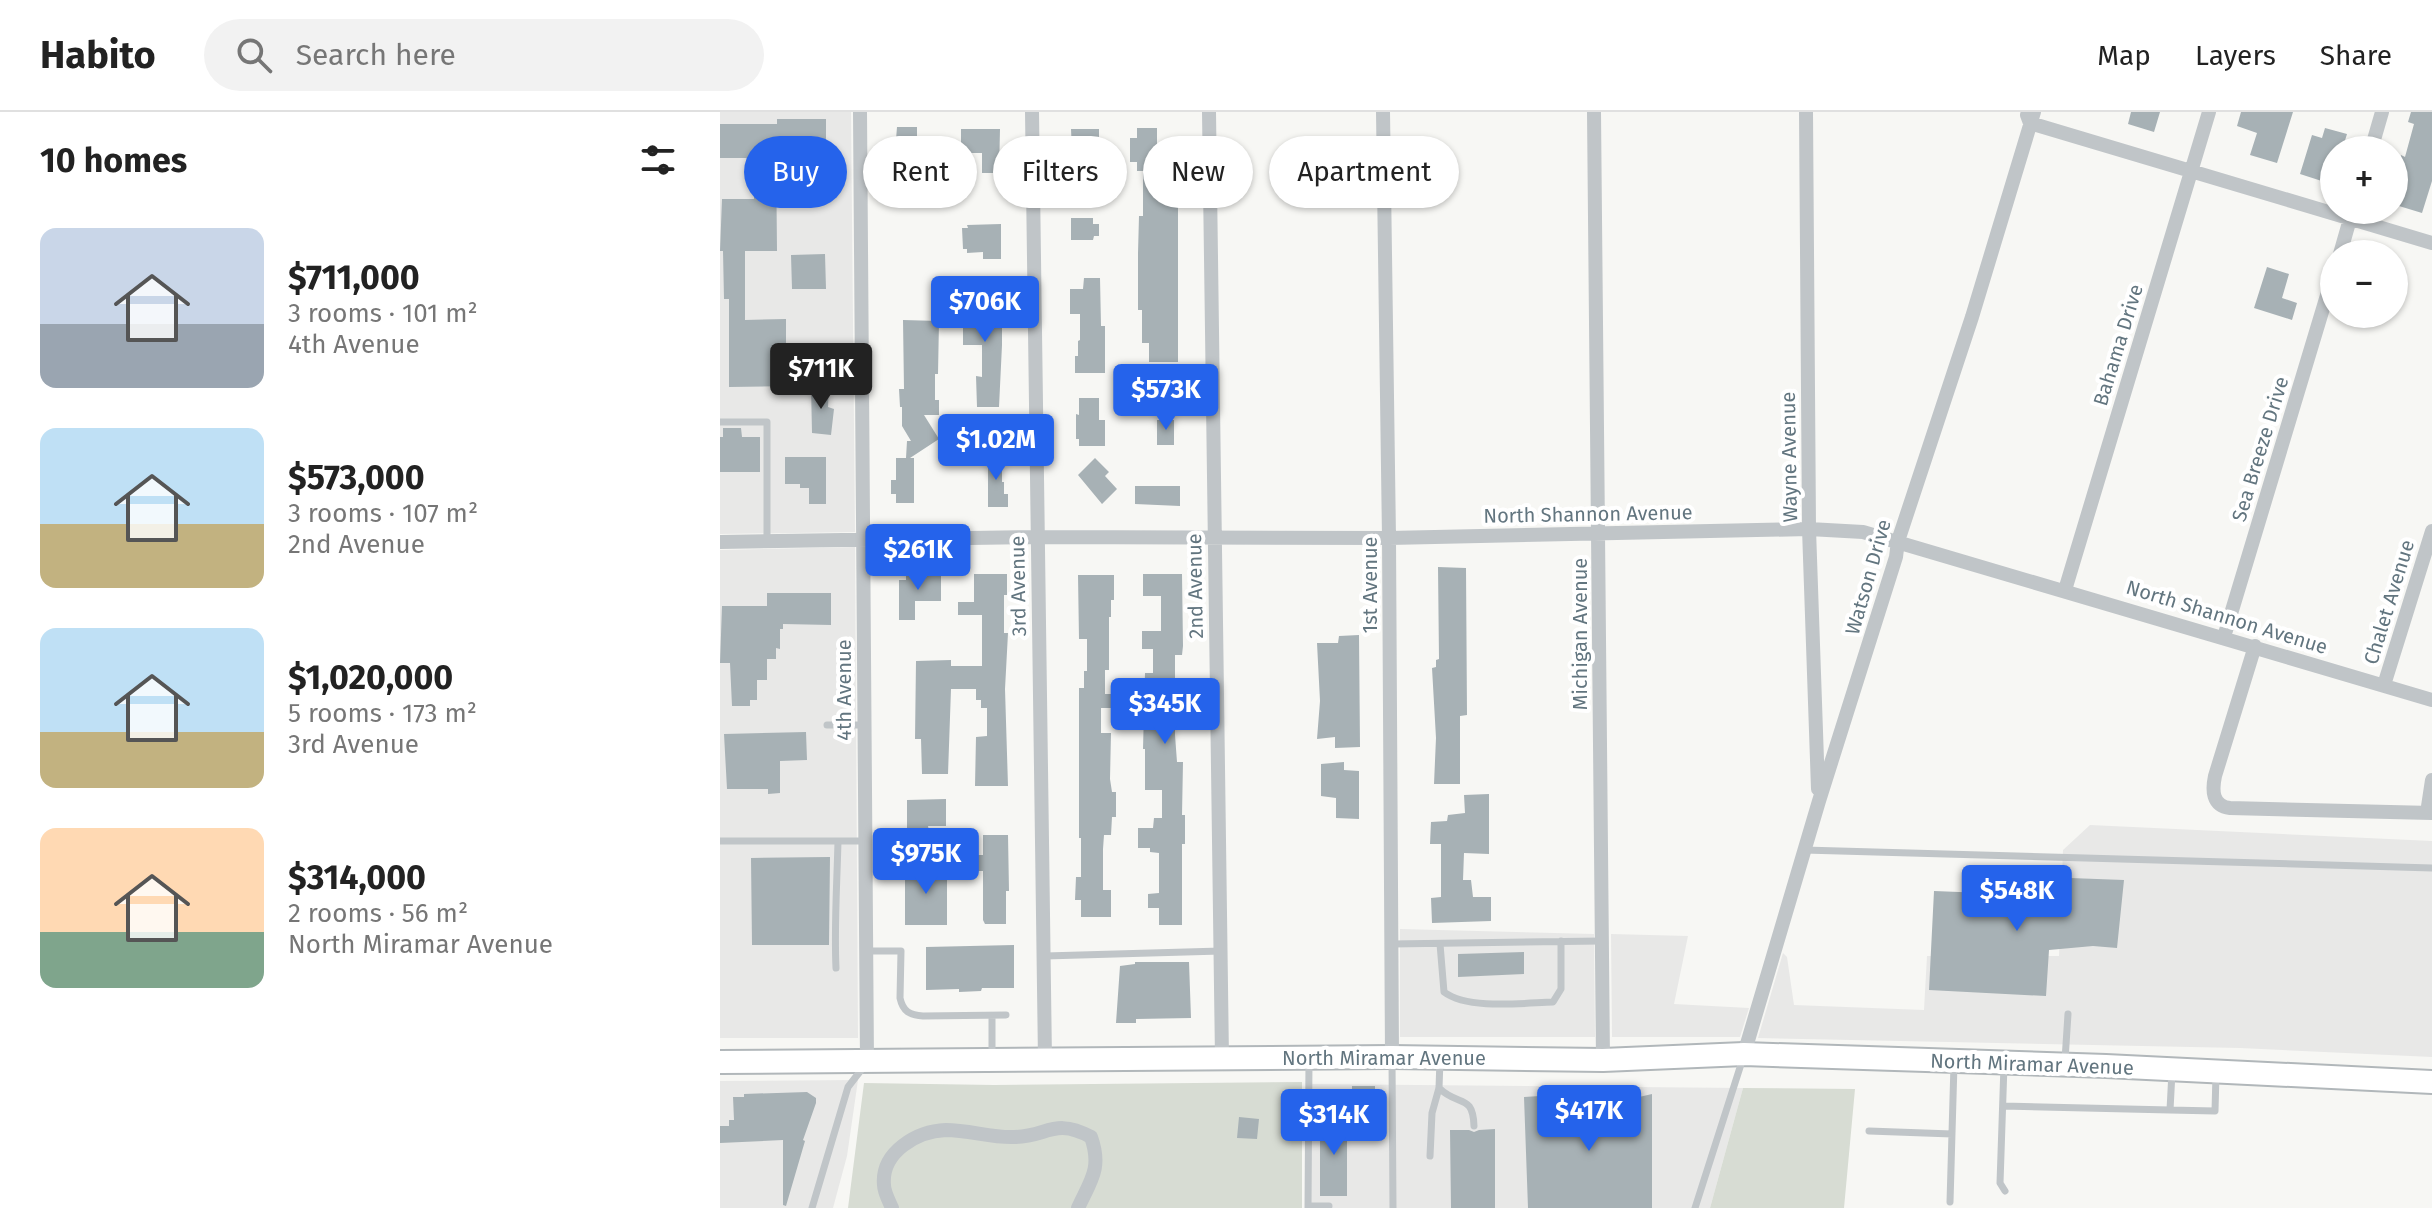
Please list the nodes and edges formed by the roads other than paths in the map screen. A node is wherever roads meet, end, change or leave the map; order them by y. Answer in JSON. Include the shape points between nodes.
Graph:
{"nodes":[{"id":1,"x":860,"y":112,"type":"edge"},
{"id":2,"x":1032,"y":112,"type":"edge"},
{"id":3,"x":1209,"y":112,"type":"edge"},
{"id":4,"x":1383,"y":112,"type":"edge"},
{"id":5,"x":1594,"y":112,"type":"edge"},
{"id":6,"x":1806,"y":112,"type":"edge"},
{"id":7,"x":2209,"y":112,"type":"edge"},
{"id":8,"x":2382,"y":112,"type":"edge"},
{"id":9,"x":2030,"y":116,"type":"edge"},
{"id":10,"x":2375,"y":136,"type":"edge"},
{"id":11,"x":2191,"y":170,"type":"junction"},
{"id":12,"x":2320,"y":205,"type":"edge"},
{"id":13,"x":2379,"y":224,"type":"edge"},
{"id":14,"x":2432,"y":243,"type":"edge"},
{"id":15,"x":2320,"y":318,"type":"edge"},
{"id":16,"x":720,"y":422,"type":"edge"},
{"id":17,"x":1809,"y":529,"type":"junction"},
{"id":18,"x":2432,"y":531,"type":"edge"},
{"id":19,"x":1600,"y":534,"type":"junction"},
{"id":20,"x":1037,"y":537,"type":"junction"},
{"id":21,"x":1215,"y":538,"type":"junction"},
{"id":22,"x":1389,"y":538,"type":"junction"},
{"id":23,"x":863,"y":539,"type":"junction"},
{"id":24,"x":767,"y":541,"type":"junction"},
{"id":25,"x":1898,"y":541,"type":"junction"},
{"id":26,"x":720,"y":542,"type":"edge"},
{"id":27,"x":2065,"y":590,"type":"junction"},
{"id":28,"x":2224,"y":637,"type":"junction"},
{"id":29,"x":2255,"y":646,"type":"junction"},
{"id":30,"x":2384,"y":685,"type":"junction"},
{"id":31,"x":2432,"y":700,"type":"edge"},
{"id":32,"x":827,"y":725,"type":"dead end"},
{"id":33,"x":864,"y":725,"type":"junction"},
{"id":34,"x":2432,"y":780,"type":"edge"},
{"id":35,"x":1819,"y":801,"type":"junction"},
{"id":36,"x":2430,"y":813,"type":"edge"},
{"id":37,"x":720,"y":841,"type":"edge"},
{"id":38,"x":838,"y":841,"type":"junction"},
{"id":39,"x":864,"y":841,"type":"junction"},
{"id":40,"x":1804,"y":850,"type":"junction"},
{"id":41,"x":2432,"y":868,"type":"edge"},
{"id":42,"x":1561,"y":941,"type":"junction"},
{"id":43,"x":1602,"y":941,"type":"junction"},
{"id":44,"x":1392,"y":944,"type":"junction"},
{"id":45,"x":1440,"y":944,"type":"junction"},
{"id":46,"x":865,"y":951,"type":"junction"},
{"id":47,"x":1221,"y":951,"type":"junction"},
{"id":48,"x":1045,"y":956,"type":"junction"},
{"id":49,"x":836,"y":968,"type":"dead end"},
{"id":50,"x":2068,"y":1014,"type":"dead end"},
{"id":51,"x":1006,"y":1015,"type":"dead end"},
{"id":52,"x":992,"y":1016,"type":"junction"},
{"id":53,"x":1744,"y":1054,"type":"junction"},
{"id":54,"x":1392,"y":1057,"type":"junction"},
{"id":55,"x":1309,"y":1058,"type":"junction"},
{"id":56,"x":1440,"y":1058,"type":"junction"},
{"id":57,"x":1222,"y":1059,"type":"junction"},
{"id":58,"x":992,"y":1060,"type":"junction"},
{"id":59,"x":1045,"y":1060,"type":"junction"},
{"id":60,"x":1603,"y":1060,"type":"junction"},
{"id":61,"x":1954,"y":1061,"type":"junction"},
{"id":62,"x":720,"y":1062,"type":"edge"},
{"id":63,"x":867,"y":1062,"type":"junction"},
{"id":64,"x":2004,"y":1063,"type":"junction"},
{"id":65,"x":2065,"y":1065,"type":"junction"},
{"id":66,"x":2172,"y":1070,"type":"junction"},
{"id":67,"x":2217,"y":1072,"type":"junction"},
{"id":68,"x":2432,"y":1082,"type":"edge"},
{"id":69,"x":1439,"y":1088,"type":"junction"},
{"id":70,"x":2003,"y":1106,"type":"junction"},
{"id":71,"x":1309,"y":1108,"type":"junction"},
{"id":72,"x":1340,"y":1110,"type":"dead end"},
{"id":73,"x":2170,"y":1110,"type":"junction"},
{"id":74,"x":1474,"y":1126,"type":"dead end"},
{"id":75,"x":1869,"y":1131,"type":"dead end"},
{"id":76,"x":1952,"y":1134,"type":"junction"},
{"id":77,"x":1430,"y":1156,"type":"dead end"},
{"id":78,"x":2005,"y":1191,"type":"dead end"},
{"id":79,"x":1950,"y":1202,"type":"dead end"},
{"id":80,"x":1329,"y":1206,"type":"edge"},
{"id":81,"x":1308,"y":1207,"type":"edge"},
{"id":82,"x":812,"y":1208,"type":"edge"},
{"id":83,"x":892,"y":1208,"type":"edge"},
{"id":84,"x":1078,"y":1208,"type":"edge"},
{"id":85,"x":1393,"y":1208,"type":"edge"},
{"id":86,"x":1695,"y":1208,"type":"edge"}],
"edges":[{"from":1,"to":23,"type":"street","name":"4th Avenue"},
{"from":2,"to":20,"type":"street","name":"3rd Avenue"},
{"from":3,"to":21,"type":"street","name":"2nd Avenue"},
{"from":4,"to":22,"type":"street","name":"1st Avenue"},
{"from":5,"to":19,"type":"street","name":"Michigan Avenue"},
{"from":6,"to":17,"type":"street","name":"Wayne Avenue"},
{"from":7,"to":11,"type":"street","name":"Bahama Drive"},
{"from":8,"to":10,"type":"street"},
{"from":9,"to":11,"type":"street"},
{"from":9,"to":25,"type":"street","name":"Watson Drive","via":[[1972,317]]},
{"from":11,"to":12,"type":"street"},
{"from":11,"to":27,"type":"street","name":"Bahama Drive"},
{"from":13,"to":14,"type":"street"},
{"from":15,"to":28,"type":"street","name":"Sea Breeze Drive"},
{"from":16,"to":24,"type":"lane","via":[[767,422]]},
{"from":17,"to":19,"type":"street","name":"North Shannon Avenue"},
{"from":17,"to":25,"type":"street","name":"North Shannon Avenue","via":[[1863,532]]},
{"from":17,"to":35,"type":"street","name":"Wayne Avenue"},
{"from":18,"to":30,"type":"street","name":"Chalet Avenue"},
{"from":19,"to":22,"type":"street","name":"North Shannon Avenue"},
{"from":19,"to":43,"type":"street","name":"Michigan Avenue"},
{"from":20,"to":21,"type":"street","name":"North Shannon Avenue"},
{"from":20,"to":23,"type":"street","name":"North Shannon Avenue"},
{"from":20,"to":48,"type":"street","name":"3rd Avenue"},
{"from":21,"to":22,"type":"street","name":"North Shannon Avenue"},
{"from":21,"to":47,"type":"street","name":"2nd Avenue"},
{"from":22,"to":44,"type":"street","name":"1st Avenue"},
{"from":23,"to":24,"type":"street","name":"North Shannon Avenue"},
{"from":23,"to":33,"type":"street","name":"4th Avenue"},
{"from":24,"to":26,"type":"street","name":"North Shannon Avenue"},
{"from":25,"to":27,"type":"street","name":"North Shannon Avenue"},
{"from":25,"to":35,"type":"street","name":"Watson Drive"},
{"from":27,"to":28,"type":"street","name":"North Shannon Avenue"},
{"from":28,"to":29,"type":"street","name":"North Shannon Avenue"},
{"from":29,"to":30,"type":"street","name":"North Shannon Avenue"},
{"from":29,"to":36,"type":"street","via":[[2215,776],[2217,803],[2230,808]]},
{"from":30,"to":31,"type":"street","name":"North Shannon Avenue"},
{"from":32,"to":33,"type":"lane"},
{"from":33,"to":39,"type":"street","name":"4th Avenue"},
{"from":34,"to":36,"type":"street"},
{"from":35,"to":40,"type":"street","name":"Watson Drive"},
{"from":37,"to":38,"type":"lane"},
{"from":38,"to":39,"type":"lane"},
{"from":38,"to":49,"type":"lane"},
{"from":39,"to":46,"type":"street","name":"4th Avenue"},
{"from":40,"to":41,"type":"lane"},
{"from":40,"to":53,"type":"street","name":"Watson Drive"},
{"from":42,"to":43,"type":"lane"},
{"from":42,"to":45,"type":"lane"},
{"from":42,"to":45,"type":"lane","via":[[1561,989],[1553,1002],[1489,1004],[1444,992]]},
{"from":43,"to":60,"type":"street","name":"Michigan Avenue"},
{"from":44,"to":45,"type":"lane"},
{"from":44,"to":54,"type":"street","name":"1st Avenue"},
{"from":46,"to":52,"type":"lane","via":[[901,951],[900,998],[910,1014]]},
{"from":46,"to":63,"type":"street","name":"4th Avenue"},
{"from":47,"to":48,"type":"lane"},
{"from":47,"to":57,"type":"street","name":"2nd Avenue"},
{"from":48,"to":59,"type":"street","name":"3rd Avenue"},
{"from":50,"to":65,"type":"lane"},
{"from":51,"to":52,"type":"lane"},
{"from":52,"to":58,"type":"lane"},
{"from":53,"to":60,"type":"main road","name":"North Miramar Avenue"},
{"from":53,"to":61,"type":"main road","name":"North Miramar Avenue"},
{"from":53,"to":86,"type":"lane"},
{"from":54,"to":55,"type":"main road","name":"North Miramar Avenue"},
{"from":54,"to":56,"type":"main road","name":"North Miramar Avenue"},
{"from":54,"to":85,"type":"lane"},
{"from":55,"to":57,"type":"main road","name":"North Miramar Avenue"},
{"from":55,"to":71,"type":"lane"},
{"from":56,"to":60,"type":"main road","name":"North Miramar Avenue"},
{"from":56,"to":69,"type":"lane"},
{"from":57,"to":59,"type":"main road","name":"North Miramar Avenue"},
{"from":58,"to":59,"type":"main road","name":"North Miramar Avenue"},
{"from":58,"to":63,"type":"main road","name":"North Miramar Avenue"},
{"from":61,"to":64,"type":"main road","name":"North Miramar Avenue"},
{"from":61,"to":76,"type":"lane"},
{"from":62,"to":63,"type":"main road","name":"North Miramar Avenue"},
{"from":63,"to":82,"type":"lane","via":[[848,1087]]},
{"from":64,"to":65,"type":"main road","name":"North Miramar Avenue"},
{"from":64,"to":70,"type":"lane"},
{"from":65,"to":66,"type":"main road","name":"North Miramar Avenue"},
{"from":66,"to":67,"type":"main road","name":"North Miramar Avenue"},
{"from":66,"to":73,"type":"lane"},
{"from":67,"to":68,"type":"main road","name":"North Miramar Avenue"},
{"from":67,"to":73,"type":"lane","via":[[2215,1111]]},
{"from":69,"to":74,"type":"lane","via":[[1468,1104]]},
{"from":69,"to":77,"type":"lane"},
{"from":70,"to":73,"type":"lane"},
{"from":70,"to":78,"type":"lane","via":[[2000,1183]]},
{"from":71,"to":72,"type":"lane"},
{"from":71,"to":81,"type":"lane"},
{"from":75,"to":76,"type":"lane"},
{"from":76,"to":79,"type":"lane"},
{"from":80,"to":81,"type":"lane"},
{"from":83,"to":84,"type":"street","via":[[884,1185],[887,1160],[920,1135],[946,1130],[1016,1138],[1052,1128],[1076,1129],[1091,1137],[1097,1155]]}]}
